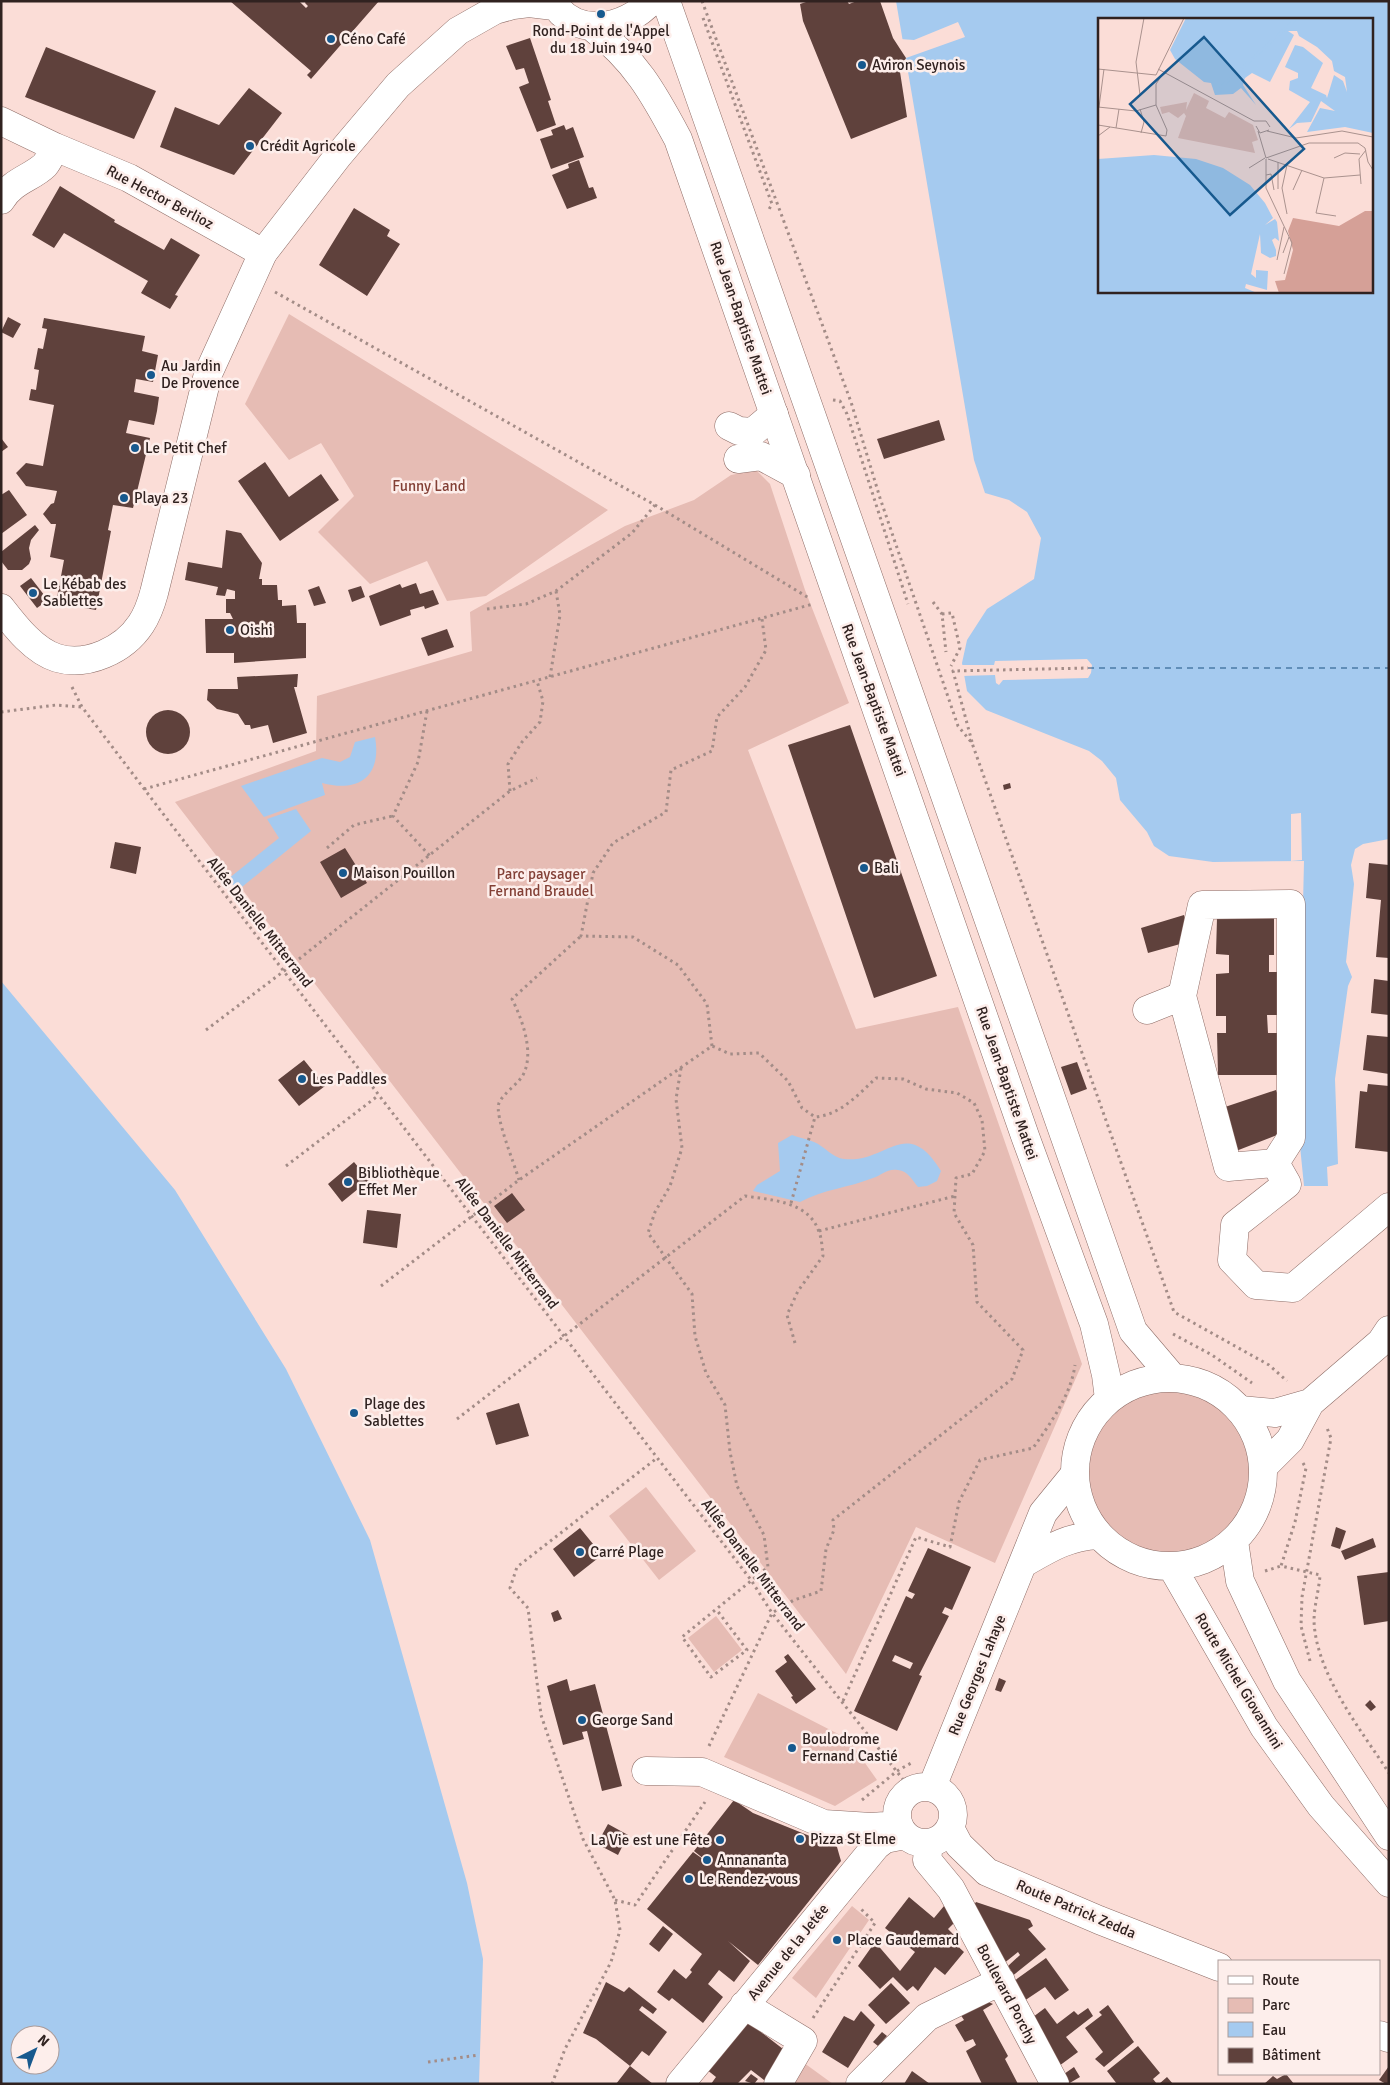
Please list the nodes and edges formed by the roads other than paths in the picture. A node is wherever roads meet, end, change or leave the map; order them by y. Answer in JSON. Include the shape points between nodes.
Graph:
{"nodes":[{"id":1,"x":651,"y":1,"type":"edge"},
{"id":2,"x":666,"y":1,"type":"edge"},
{"id":3,"x":553,"y":3,"type":"edge"},
{"id":4,"x":592,"y":26,"type":"junction"},
{"id":5,"x":1,"y":121,"type":"edge"},
{"id":6,"x":55,"y":147,"type":"junction"},
{"id":7,"x":1,"y":200,"type":"edge"},
{"id":8,"x":263,"y":252,"type":"junction"},
{"id":9,"x":774,"y":414,"type":"junction"},
{"id":10,"x":728,"y":426,"type":"dead end"},
{"id":11,"x":738,"y":459,"type":"dead end"},
{"id":12,"x":796,"y":475,"type":"junction"},
{"id":13,"x":1,"y":608,"type":"edge"},
{"id":14,"x":1182,"y":996,"type":"junction"},
{"id":15,"x":1146,"y":1010,"type":"dead end"},
{"id":16,"x":1275,"y":1163,"type":"junction"},
{"id":17,"x":1389,"y":1207,"type":"edge"},
{"id":18,"x":1389,"y":1330,"type":"edge"},
{"id":19,"x":1173,"y":1378,"type":"junction"},
{"id":20,"x":1109,"y":1399,"type":"junction"},
{"id":21,"x":1309,"y":1404,"type":"junction"},
{"id":22,"x":1240,"y":1410,"type":"junction"},
{"id":23,"x":1263,"y":1467,"type":"junction"},
{"id":24,"x":1074,"y":1475,"type":"junction"},
{"id":25,"x":1098,"y":1535,"type":"junction"},
{"id":26,"x":1234,"y":1541,"type":"junction"},
{"id":27,"x":1024,"y":1563,"type":"junction"},
{"id":28,"x":1172,"y":1567,"type":"junction"},
{"id":29,"x":646,"y":1771,"type":"dead end"},
{"id":30,"x":921,"y":1789,"type":"junction"},
{"id":31,"x":921,"y":1833,"type":"junction"},
{"id":32,"x":1389,"y":1836,"type":"edge"},
{"id":33,"x":970,"y":1858,"type":"junction"},
{"id":34,"x":1389,"y":1883,"type":"edge"},
{"id":35,"x":959,"y":1904,"type":"junction"},
{"id":36,"x":1218,"y":1967,"type":"edge"},
{"id":37,"x":1000,"y":1981,"type":"junction"},
{"id":38,"x":744,"y":2006,"type":"junction"},
{"id":39,"x":680,"y":2084,"type":"edge"},
{"id":40,"x":778,"y":2084,"type":"edge"},
{"id":41,"x":860,"y":2084,"type":"edge"},
{"id":42,"x":1055,"y":2084,"type":"edge"}],
"edges":[{"from":1,"to":4,"type":"main road","via":[[626,22]]},
{"from":2,"to":19,"type":"main road","via":[[1133,1331]]},
{"from":3,"to":4,"type":"main road","via":[[565,15]]},
{"from":3,"to":8,"type":"main road","via":[[529,3],[495,10],[458,31],[398,85]]},
{"from":4,"to":9,"type":"main road","name":"Rue Jean-Baptiste Mattei","via":[[615,44],[638,69],[678,138]]},
{"from":5,"to":6,"type":"main road","name":"Rue Hector Berlioz"},
{"from":6,"to":7,"type":"main road","via":[[45,165],[22,178]]},
{"from":6,"to":8,"type":"main road","name":"Rue Hector Berlioz","via":[[129,178]]},
{"from":8,"to":13,"type":"main road","via":[[208,374],[154,593],[140,626],[108,652],[76,661],[56,658],[33,644]]},
{"from":9,"to":10,"type":"main road","via":[[753,432]]},
{"from":9,"to":12,"type":"main road","name":"Rue Jean-Baptiste Mattei"},
{"from":11,"to":12,"type":"main road","via":[[761,456]]},
{"from":12,"to":20,"type":"main road","name":"Rue Jean-Baptiste Mattei","via":[[1025,1136],[1094,1324]]},
{"from":14,"to":15,"type":"main road"},
{"from":14,"to":16,"type":"main road","via":[[1228,1167]]},
{"from":14,"to":16,"type":"main road","via":[[1202,905],[1291,904],[1291,1138]]},
{"from":16,"to":17,"type":"main road","via":[[1287,1184],[1235,1224],[1232,1260],[1256,1285],[1293,1288]]},
{"from":18,"to":21,"type":"main road","via":[[1381,1342]]},
{"from":19,"to":20,"type":"main road","via":[[1150,1380],[1128,1387]]},
{"from":19,"to":22,"type":"main road","via":[[1210,1388]]},
{"from":20,"to":24,"type":"main road","via":[[1090,1420],[1078,1446]]},
{"from":21,"to":22,"type":"main road","via":[[1275,1413]]},
{"from":21,"to":23,"type":"main road","via":[[1290,1440]]},
{"from":22,"to":23,"type":"main road","via":[[1251,1427]]},
{"from":23,"to":26,"type":"main road","via":[[1256,1507],[1247,1526]]},
{"from":24,"to":25,"type":"main road","via":[[1081,1507]]},
{"from":24,"to":27,"type":"main road","name":"Rue Georges Lahaye","via":[[1043,1513]]},
{"from":25,"to":27,"type":"main road","via":[[1078,1536],[1060,1542]]},
{"from":25,"to":28,"type":"main road","via":[[1119,1552],[1144,1564]]},
{"from":26,"to":28,"type":"main road","via":[[1205,1560]]},
{"from":26,"to":32,"type":"main road","via":[[1240,1580],[1286,1681]]},
{"from":27,"to":30,"type":"main road","name":"Rue Georges Lahaye"},
{"from":28,"to":34,"type":"main road","name":"Route Michel Giovannini","via":[[1264,1727],[1321,1806]]},
{"from":29,"to":31,"type":"main road","via":[[702,1772],[824,1824]]},
{"from":30,"to":31,"type":"main road","name":"Rue Georges Lahaye","via":[[904,1795],[897,1809]]},
{"from":30,"to":31,"type":"main road","via":[[946,1796],[952,1812]]},
{"from":31,"to":33,"type":"main road","name":"Route Patrick Zedda"},
{"from":31,"to":35,"type":"main road","name":"Boulevard Porchy","via":[[927,1860]]},
{"from":31,"to":38,"type":"main road","name":"Avenue de la Jetée","via":[[885,1839],[876,1846]]},
{"from":33,"to":35,"type":"main road"},
{"from":33,"to":36,"type":"main road","name":"Route Patrick Zedda","via":[[987,1872]]},
{"from":35,"to":37,"type":"main road","name":"Boulevard Porchy"},
{"from":37,"to":41,"type":"main road","via":[[927,2017]]},
{"from":37,"to":42,"type":"main road","name":"Boulevard Porchy"},
{"from":38,"to":39,"type":"main road","name":"Avenue de la Jetée"},
{"from":38,"to":40,"type":"main road","via":[[807,2032]]}]}
